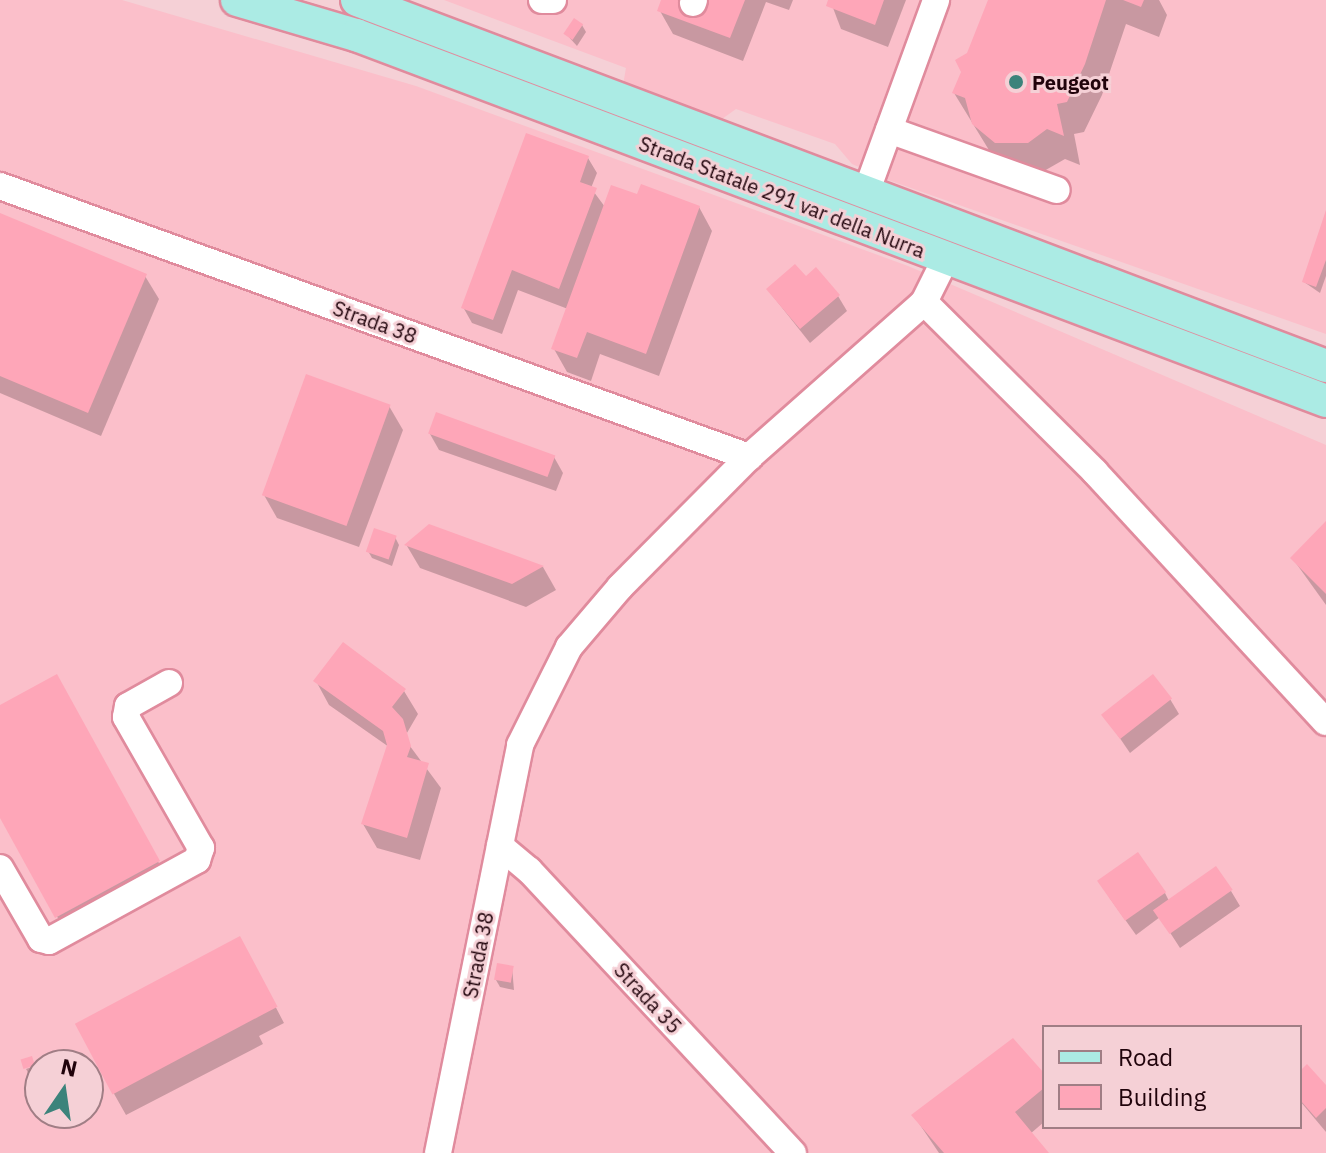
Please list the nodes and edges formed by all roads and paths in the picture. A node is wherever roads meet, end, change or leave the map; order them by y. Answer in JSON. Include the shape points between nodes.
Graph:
{"nodes":[{"id":1,"x":237,"y":0,"type":"edge"},
{"id":2,"x":357,"y":0,"type":"edge"},
{"id":3,"x":542,"y":0,"type":"edge"},
{"id":4,"x":553,"y":0,"type":"edge"},
{"id":5,"x":936,"y":0,"type":"edge"},
{"id":6,"x":889,"y":130,"type":"junction"},
{"id":7,"x":0,"y":186,"type":"edge"},
{"id":8,"x":867,"y":190,"type":"junction"},
{"id":9,"x":1057,"y":190,"type":"dead end"},
{"id":10,"x":946,"y":258,"type":"junction"},
{"id":11,"x":924,"y":302,"type":"junction"},
{"id":12,"x":1326,"y":366,"type":"edge"},
{"id":13,"x":1326,"y":401,"type":"edge"},
{"id":14,"x":749,"y":457,"type":"junction"},
{"id":15,"x":169,"y":683,"type":"dead end"},
{"id":16,"x":1326,"y":722,"type":"edge"},
{"id":17,"x":500,"y":846,"type":"junction"},
{"id":18,"x":0,"y":868,"type":"edge"},
{"id":19,"x":438,"y":1153,"type":"edge"},
{"id":20,"x":793,"y":1153,"type":"edge"}],
"edges":[{"from":1,"to":10,"type":"main road","name":"Strada Statale 291 var della Nurra","via":[[356,35]]},
{"from":2,"to":8,"type":"main road","name":"Strada Statale 291 var della Nurra"},
{"from":3,"to":4,"type":"street"},
{"from":5,"to":6,"type":"street"},
{"from":6,"to":8,"type":"street"},
{"from":6,"to":9,"type":"street"},
{"from":7,"to":14,"type":"street","name":"Strada 38"},
{"from":8,"to":12,"type":"main road","name":"Strada Statale 291 var della Nurra"},
{"from":10,"to":11,"type":"street","name":"Strada 38"},
{"from":10,"to":13,"type":"main road","name":"Strada Statale 291 var della Nurra"},
{"from":11,"to":14,"type":"street","name":"Strada 38"},
{"from":11,"to":16,"type":"street","via":[[1095,472]]},
{"from":14,"to":17,"type":"street","name":"Strada 38","via":[[620,587],[569,647],[520,745]]},
{"from":15,"to":18,"type":"street","via":[[128,706],[126,717],[201,848],[197,860],[49,941],[41,939]]},
{"from":17,"to":19,"type":"street","name":"Strada 38"},
{"from":17,"to":20,"type":"street","name":"Strada 35","via":[[529,870]]}]}
